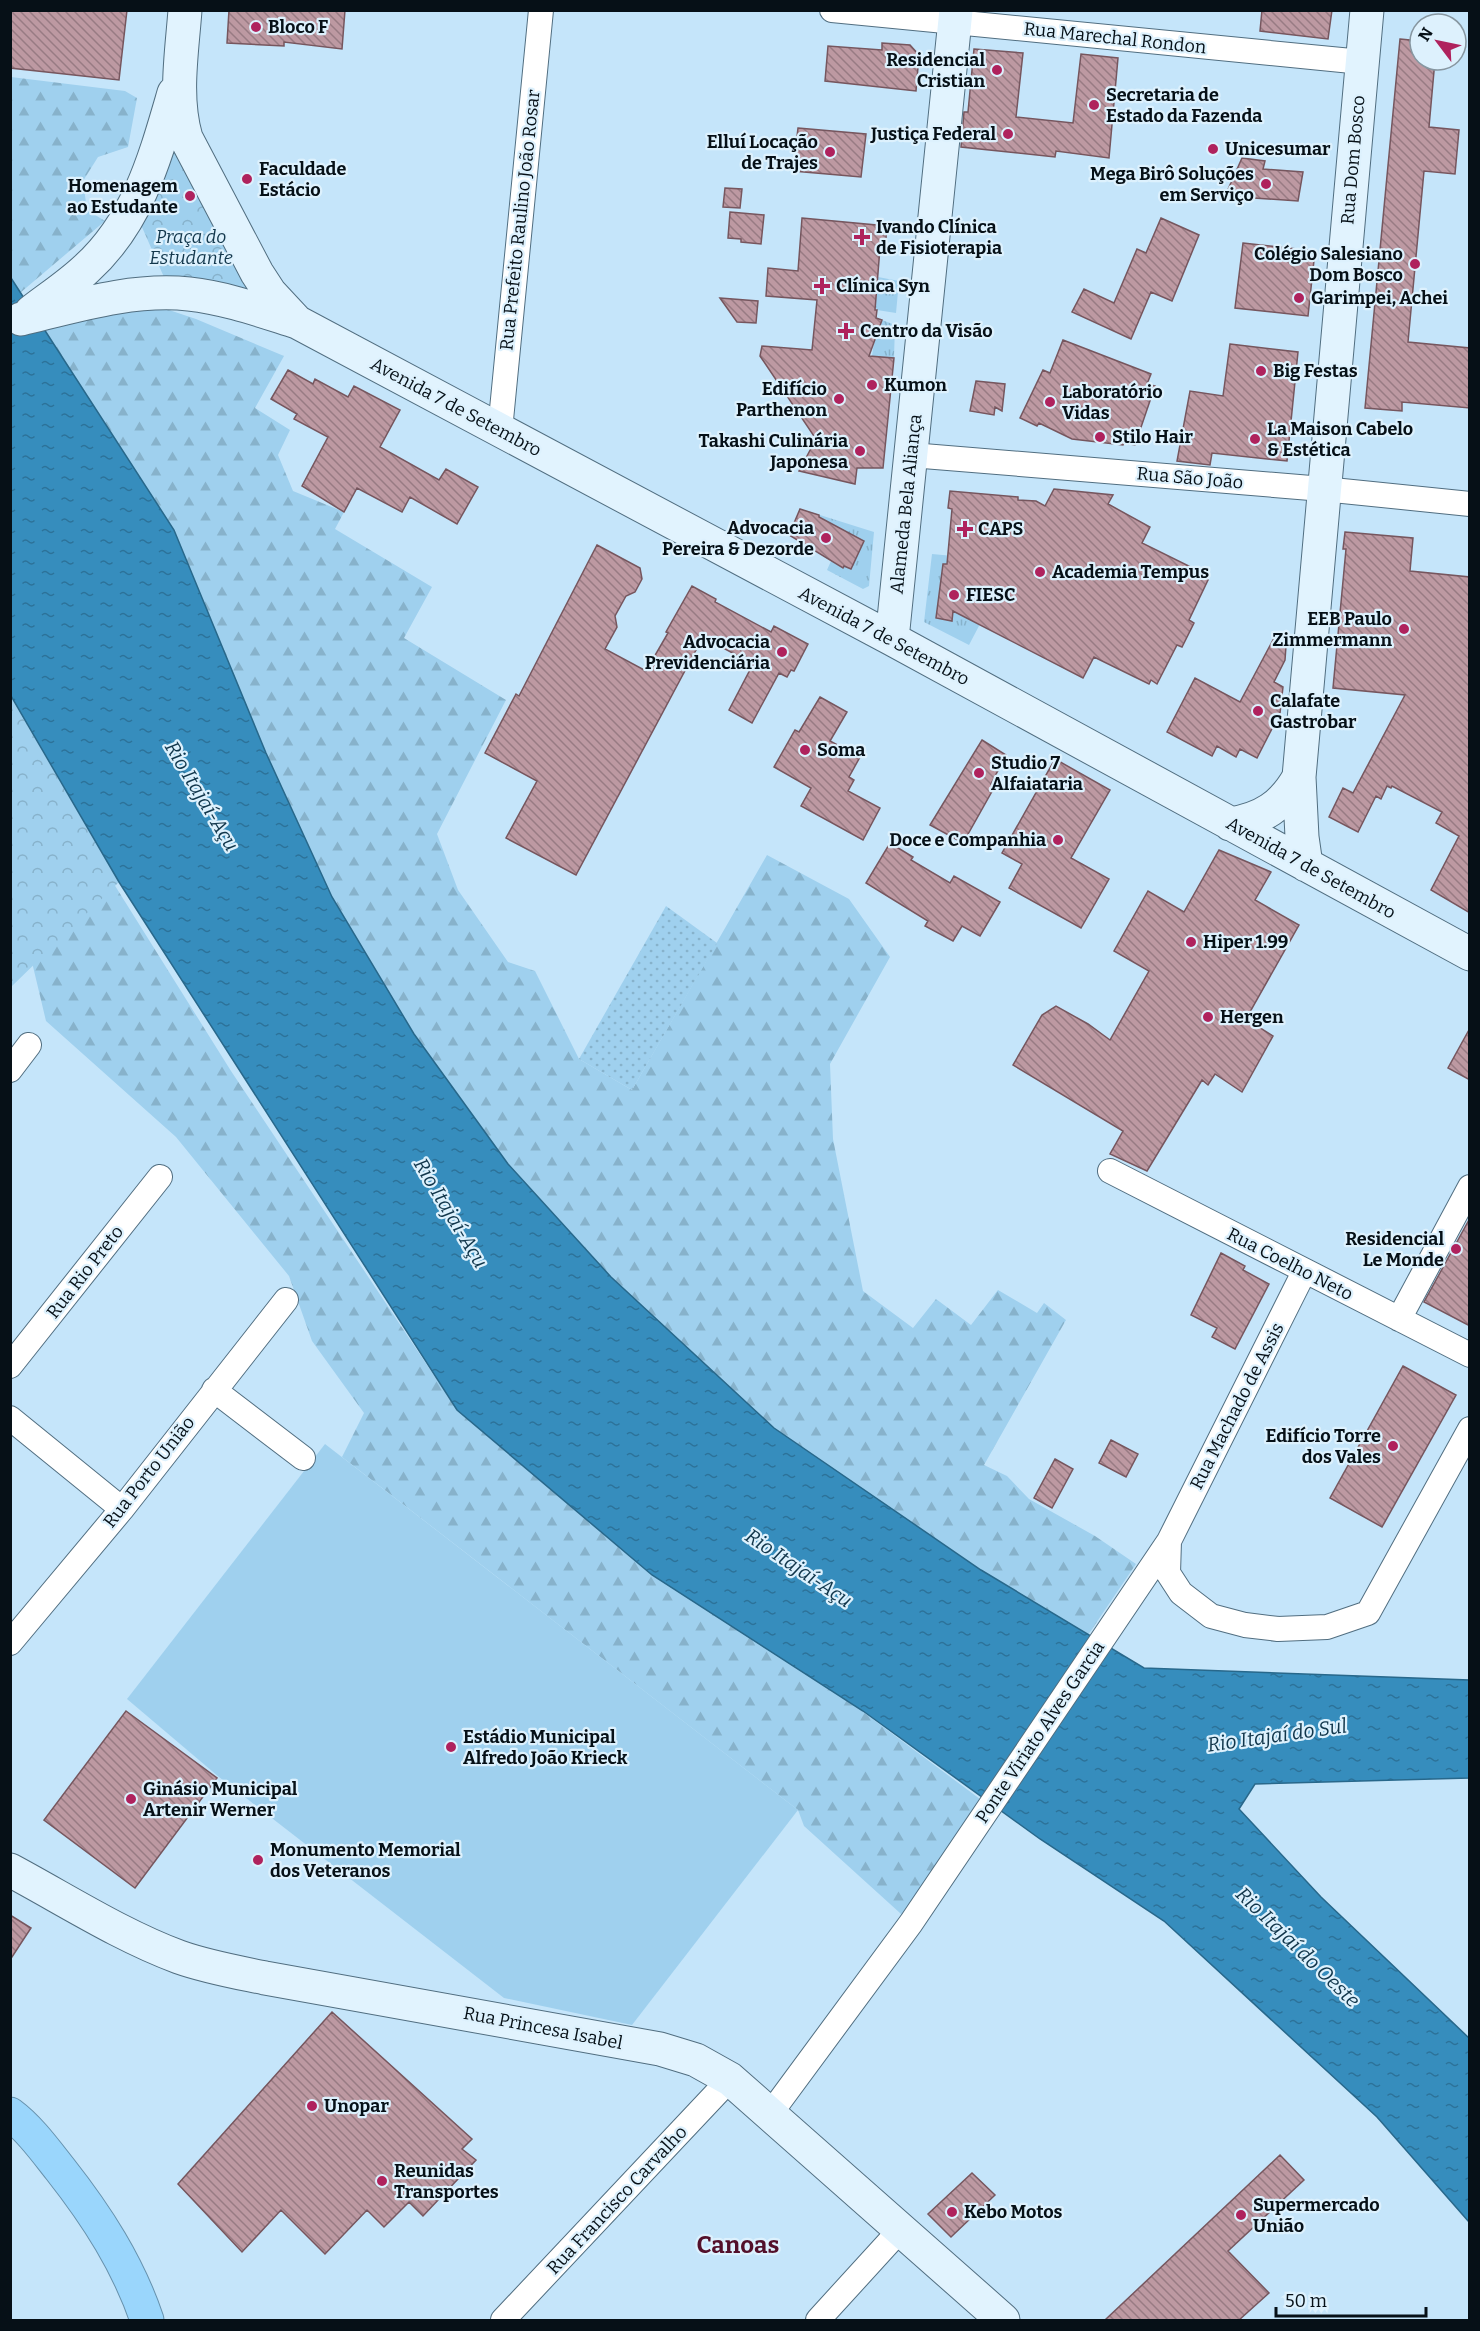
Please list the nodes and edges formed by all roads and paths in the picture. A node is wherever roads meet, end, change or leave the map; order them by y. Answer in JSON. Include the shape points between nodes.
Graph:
{"nodes":[{"id":1,"x":185,"y":10,"type":"edge"},
{"id":2,"x":541,"y":10,"type":"edge"},
{"id":3,"x":832,"y":10,"type":"edge"},
{"id":4,"x":1367,"y":10,"type":"edge"},
{"id":5,"x":955,"y":16,"type":"edge"},
{"id":6,"x":1362,"y":62,"type":"junction"},
{"id":7,"x":180,"y":74,"type":"junction"},
{"id":8,"x":16,"y":322,"type":"edge"},
{"id":9,"x":297,"y":322,"type":"junction"},
{"id":10,"x":500,"y":430,"type":"junction"},
{"id":11,"x":911,"y":455,"type":"junction"},
{"id":12,"x":1323,"y":489,"type":"junction"},
{"id":13,"x":1470,"y":504,"type":"edge"},
{"id":14,"x":892,"y":639,"type":"junction"},
{"id":15,"x":1299,"y":777,"type":"junction"},
{"id":16,"x":1230,"y":824,"type":"junction"},
{"id":17,"x":1306,"y":865,"type":"junction"},
{"id":18,"x":1470,"y":954,"type":"edge"},
{"id":19,"x":29,"y":1045,"type":"dead end"},
{"id":20,"x":10,"y":1070,"type":"edge"},
{"id":21,"x":1110,"y":1171,"type":"dead end"},
{"id":22,"x":160,"y":1177,"type":"dead end"},
{"id":23,"x":1470,"y":1187,"type":"edge"},
{"id":24,"x":1304,"y":1272,"type":"junction"},
{"id":25,"x":286,"y":1300,"type":"dead end"},
{"id":26,"x":1399,"y":1319,"type":"junction"},
{"id":27,"x":1470,"y":1355,"type":"edge"},
{"id":28,"x":10,"y":1366,"type":"edge"},
{"id":29,"x":214,"y":1390,"type":"junction"},
{"id":30,"x":10,"y":1418,"type":"edge"},
{"id":31,"x":1470,"y":1429,"type":"edge"},
{"id":32,"x":303,"y":1458,"type":"dead end"},
{"id":33,"x":122,"y":1509,"type":"junction"},
{"id":34,"x":1169,"y":1541,"type":"junction"},
{"id":35,"x":10,"y":1643,"type":"edge"},
{"id":36,"x":10,"y":1870,"type":"edge"},
{"id":37,"x":730,"y":2079,"type":"junction"},
{"id":38,"x":10,"y":2114,"type":"edge"},
{"id":39,"x":770,"y":2114,"type":"junction"},
{"id":40,"x":901,"y":2229,"type":"junction"},
{"id":41,"x":147,"y":2320,"type":"edge"},
{"id":42,"x":503,"y":2320,"type":"edge"},
{"id":43,"x":818,"y":2320,"type":"edge"},
{"id":44,"x":1003,"y":2320,"type":"edge"}],
"edges":[{"from":1,"to":7,"type":"street"},
{"from":2,"to":10,"type":"street","name":"Rua Prefeito Raulino João Rosar"},
{"from":3,"to":5,"type":"street","name":"Rua Marechal Rondon"},
{"from":4,"to":6,"type":"street","name":"Rua Dom Bosco"},
{"from":5,"to":6,"type":"street","name":"Rua Marechal Rondon"},
{"from":5,"to":11,"type":"street","name":"Alameda Bela Aliança"},
{"from":6,"to":12,"type":"street","name":"Rua Dom Bosco"},
{"from":7,"to":8,"type":"street","via":[[149,175],[114,237],[87,269]]},
{"from":7,"to":9,"type":"street","via":[[180,118],[186,138],[257,273]]},
{"from":8,"to":9,"type":"street","via":[[118,297],[153,293],[189,294],[236,303]]},
{"from":9,"to":10,"type":"street","name":"Avenida 7 de Setembro"},
{"from":10,"to":14,"type":"street","name":"Avenida 7 de Setembro"},
{"from":11,"to":12,"type":"street","name":"Rua São João"},
{"from":11,"to":14,"type":"street","name":"Alameda Bela Aliança"},
{"from":12,"to":13,"type":"street","name":"Rua São João"},
{"from":12,"to":15,"type":"street","name":"Rua Dom Bosco"},
{"from":14,"to":16,"type":"street","name":"Avenida 7 de Setembro"},
{"from":15,"to":16,"type":"street","via":[[1291,792],[1265,814]]},
{"from":15,"to":17,"type":"street","name":"Rua Dom Bosco"},
{"from":16,"to":17,"type":"street","name":"Avenida 7 de Setembro"},
{"from":17,"to":18,"type":"street","name":"Avenida 7 de Setembro"},
{"from":19,"to":20,"type":"street"},
{"from":21,"to":24,"type":"street","name":"Rua Coelho Neto"},
{"from":22,"to":28,"type":"street","name":"Rua Rio Preto"},
{"from":23,"to":26,"type":"street"},
{"from":24,"to":26,"type":"street","name":"Rua Coelho Neto"},
{"from":24,"to":34,"type":"street","name":"Rua Machado de Assis"},
{"from":25,"to":29,"type":"street","name":"Rua Porto União"},
{"from":26,"to":27,"type":"street","name":"Rua Coelho Neto"},
{"from":29,"to":32,"type":"street"},
{"from":29,"to":33,"type":"street","name":"Rua Porto União"},
{"from":30,"to":33,"type":"street"},
{"from":31,"to":34,"type":"street","via":[[1368,1613],[1327,1627],[1278,1629],[1210,1616],[1181,1593],[1168,1573]]},
{"from":33,"to":35,"type":"street","name":"Rua Porto União"},
{"from":34,"to":39,"type":"street","name":"Ponte Viriato Alves Garcia","via":[[911,1923]]},
{"from":36,"to":37,"type":"street","name":"Rua Princesa Isabel","via":[[130,1936],[181,1958],[265,1978],[660,2049],[696,2060]]},
{"from":37,"to":39,"type":"street","name":"Rua Princesa Isabel"},
{"from":37,"to":42,"type":"street","name":"Rua Francisco Carvalho"},
{"from":38,"to":41,"type":"highway","via":[[49,2154],[93,2211],[125,2264]]},
{"from":39,"to":40,"type":"street","name":"Rua Princesa Isabel"},
{"from":40,"to":43,"type":"street"},
{"from":40,"to":44,"type":"street","name":"Rua Princesa Isabel"}]}
